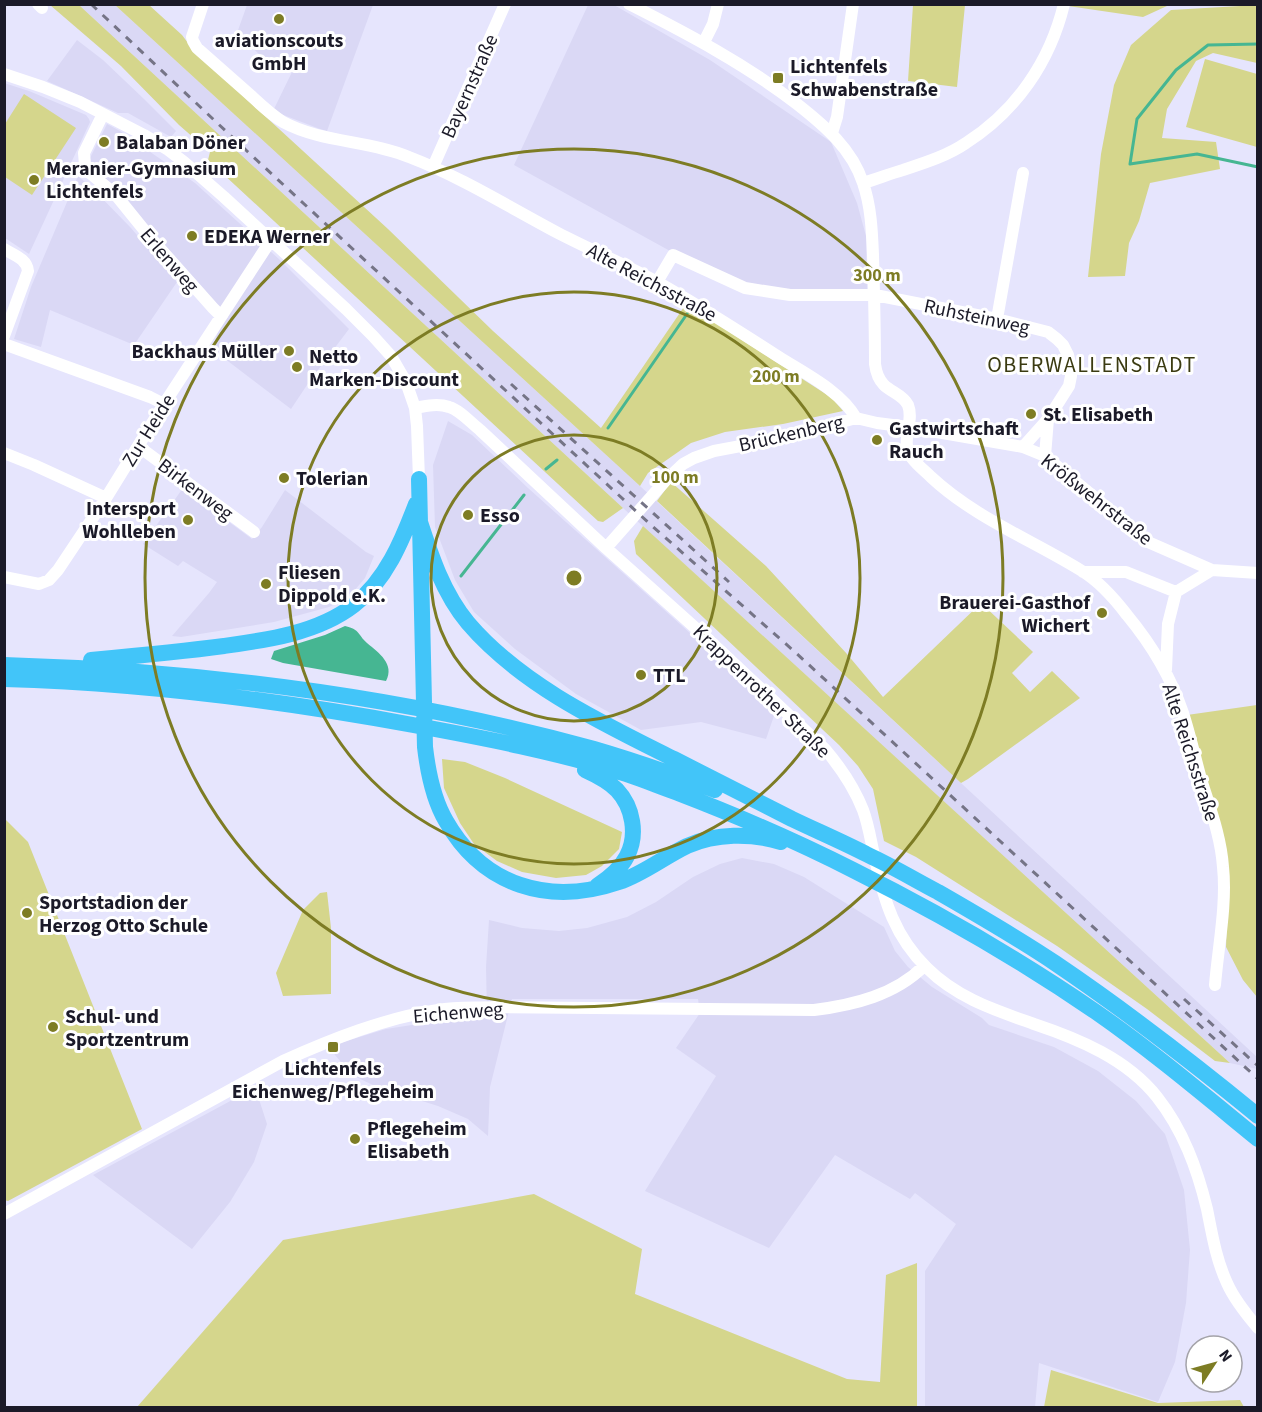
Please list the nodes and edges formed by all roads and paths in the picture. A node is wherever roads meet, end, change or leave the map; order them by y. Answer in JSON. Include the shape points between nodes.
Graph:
{"nodes":[{"id":1,"x":203,"y":4,"type":"edge"},
{"id":2,"x":506,"y":4,"type":"edge"},
{"id":3,"x":629,"y":4,"type":"edge"},
{"id":4,"x":718,"y":4,"type":"edge"},
{"id":5,"x":853,"y":4,"type":"edge"},
{"id":6,"x":1064,"y":4,"type":"edge"},
{"id":7,"x":704,"y":42,"type":"junction"},
{"id":8,"x":4,"y":74,"type":"edge"},
{"id":9,"x":103,"y":114,"type":"junction"},
{"id":10,"x":832,"y":133,"type":"junction"},
{"id":11,"x":433,"y":166,"type":"junction"},
{"id":12,"x":1023,"y":173,"type":"dead end"},
{"id":13,"x":863,"y":183,"type":"junction"},
{"id":14,"x":271,"y":240,"type":"junction"},
{"id":15,"x":4,"y":249,"type":"edge"},
{"id":16,"x":657,"y":282,"type":"junction"},
{"id":17,"x":875,"y":295,"type":"junction"},
{"id":18,"x":221,"y":316,"type":"junction"},
{"id":19,"x":997,"y":320,"type":"junction"},
{"id":20,"x":4,"y":336,"type":"edge"},
{"id":21,"x":4,"y":345,"type":"edge"},
{"id":22,"x":164,"y":404,"type":"junction"},
{"id":23,"x":415,"y":408,"type":"junction"},
{"id":24,"x":856,"y":418,"type":"junction"},
{"id":25,"x":1048,"y":419,"type":"junction"},
{"id":26,"x":908,"y":427,"type":"junction"},
{"id":27,"x":138,"y":446,"type":"junction"},
{"id":28,"x":1023,"y":447,"type":"junction"},
{"id":29,"x":4,"y":453,"type":"edge"},
{"id":30,"x":1046,"y":456,"type":"junction"},
{"id":31,"x":419,"y":487,"type":"junction"},
{"id":32,"x":106,"y":498,"type":"junction"},
{"id":33,"x":419,"y":519,"type":"junction"},
{"id":34,"x":254,"y":532,"type":"dead end"},
{"id":35,"x":606,"y":548,"type":"junction"},
{"id":36,"x":1212,"y":570,"type":"junction"},
{"id":37,"x":1083,"y":572,"type":"junction"},
{"id":38,"x":1257,"y":573,"type":"edge"},
{"id":39,"x":4,"y":577,"type":"edge"},
{"id":40,"x":1176,"y":592,"type":"junction"},
{"id":41,"x":4,"y":665,"type":"edge"},
{"id":42,"x":26,"y":665,"type":"junction"},
{"id":43,"x":1165,"y":673,"type":"junction"},
{"id":44,"x":4,"y":679,"type":"edge"},
{"id":45,"x":391,"y":712,"type":"junction"},
{"id":46,"x":454,"y":724,"type":"junction"},
{"id":47,"x":558,"y":756,"type":"junction"},
{"id":48,"x":791,"y":819,"type":"junction"},
{"id":49,"x":832,"y":860,"type":"junction"},
{"id":50,"x":592,"y":889,"type":"junction"},
{"id":51,"x":920,"y":970,"type":"junction"},
{"id":52,"x":1215,"y":985,"type":"dead end"},
{"id":53,"x":1257,"y":1116,"type":"edge"},
{"id":54,"x":1257,"y":1139,"type":"edge"},
{"id":55,"x":4,"y":1214,"type":"edge"},
{"id":56,"x":1257,"y":1328,"type":"edge"}],
"edges":[{"from":1,"to":11,"type":"street","name":"Alte Reichsstraße","via":[[192,37],[197,48],[283,122],[303,131],[377,147]]},
{"from":2,"to":11,"type":"street","name":"Bayernstraße"},
{"from":3,"to":7,"type":"street","name":"Alte Reichsstraße"},
{"from":4,"to":7,"type":"street"},
{"from":5,"to":10,"type":"street"},
{"from":6,"to":13,"type":"street","via":[[1050,48],[1032,78],[988,128],[927,163]]},
{"from":7,"to":10,"type":"street","name":"Alte Reichsstraße","via":[[776,87]]},
{"from":8,"to":9,"type":"street"},
{"from":9,"to":14,"type":"street","via":[[176,156]]},
{"from":9,"to":18,"type":"street","name":"Erlenweg","via":[[84,153],[85,165]]},
{"from":10,"to":13,"type":"street","name":"Alte Reichsstraße","via":[[850,155]]},
{"from":11,"to":16,"type":"street","name":"Alte Reichsstraße"},
{"from":12,"to":19,"type":"street"},
{"from":13,"to":17,"type":"street","name":"Alte Reichsstraße","via":[[872,229]]},
{"from":14,"to":18,"type":"street","name":"Zur Heide"},
{"from":14,"to":23,"type":"street","via":[[374,336],[406,382]]},
{"from":15,"to":20,"type":"street","via":[[24,261],[28,272]]},
{"from":16,"to":17,"type":"street","name":"Ruhsteinweg","via":[[673,255],[745,288],[790,295]]},
{"from":16,"to":24,"type":"street","name":"Alte Reichsstraße","via":[[819,382],[843,401]]},
{"from":17,"to":19,"type":"street","name":"Ruhsteinweg"},
{"from":17,"to":26,"type":"street","name":"Alte Reichsstraße","via":[[877,375],[908,406]]},
{"from":18,"to":22,"type":"street","name":"Zur Heide"},
{"from":19,"to":25,"type":"street","name":"Ruhsteinweg","via":[[1048,332],[1063,345],[1071,367],[1069,386]]},
{"from":21,"to":22,"type":"street"},
{"from":22,"to":27,"type":"street","name":"Zur Heide"},
{"from":23,"to":31,"type":"street"},
{"from":23,"to":35,"type":"street","name":"Krappenrother Straße","via":[[442,405],[454,409]]},
{"from":24,"to":26,"type":"street","name":"Brückenberg"},
{"from":24,"to":35,"type":"street","name":"Brückenberg","via":[[704,454],[683,464]]},
{"from":25,"to":28,"type":"street"},
{"from":25,"to":30,"type":"street"},
{"from":26,"to":28,"type":"street","name":"Krößwehrstraße"},
{"from":26,"to":37,"type":"street","name":"Alte Reichsstraße","via":[[906,442],[912,459],[946,491]]},
{"from":27,"to":32,"type":"street","name":"Zur Heide"},
{"from":27,"to":34,"type":"street","name":"Birkenweg"},
{"from":28,"to":30,"type":"street","name":"Krößwehrstraße"},
{"from":29,"to":32,"type":"street"},
{"from":30,"to":36,"type":"street","name":"Krößwehrstraße","via":[[1148,542]]},
{"from":31,"to":33,"type":"highway"},
{"from":31,"to":42,"type":"highway","via":[[391,562],[370,590],[347,610],[324,622],[246,643]]},
{"from":32,"to":39,"type":"street","name":"Zur Heide","via":[[49,580],[39,584]]},
{"from":33,"to":48,"type":"highway","via":[[448,596],[505,659],[585,713]]},
{"from":33,"to":50,"type":"highway","via":[[425,747],[432,788],[445,820],[463,846],[483,866],[503,878],[547,892]]},
{"from":35,"to":51,"type":"street","name":"Krappenrother Straße","via":[[710,640],[840,767],[863,811],[894,924]]},
{"from":36,"to":38,"type":"street","name":"Krößwehrstraße"},
{"from":36,"to":40,"type":"street"},
{"from":37,"to":40,"type":"street","via":[[1126,572]]},
{"from":37,"to":43,"type":"street","name":"Alte Reichsstraße","via":[[1122,608]]},
{"from":40,"to":43,"type":"street","via":[[1168,624]]},
{"from":41,"to":42,"type":"highway"},
{"from":42,"to":45,"type":"highway","via":[[136,671],[303,690]]},
{"from":43,"to":52,"type":"street","name":"Alte Reichsstraße","via":[[1182,711],[1219,839],[1224,893]]},
{"from":44,"to":45,"type":"highway","via":[[124,685],[337,711]]},
{"from":45,"to":46,"type":"highway"},
{"from":46,"to":47,"type":"highway"},
{"from":46,"to":48,"type":"highway","via":[[594,749]]},
{"from":47,"to":49,"type":"highway","via":[[627,774],[701,802]]},
{"from":47,"to":50,"type":"highway","via":[[615,788],[628,805],[632,819],[627,855],[617,870]]},
{"from":48,"to":53,"type":"highway","via":[[937,892],[1053,962],[1163,1040]]},
{"from":49,"to":50,"type":"highway","via":[[771,839],[737,835],[711,838],[622,881]]},
{"from":49,"to":54,"type":"highway","via":[[916,902],[1052,983],[1154,1054]]},
{"from":51,"to":55,"type":"street","name":"Eichenweg","via":[[863,1001],[814,1010],[494,1007],[450,1008],[407,1016],[321,1044],[284,1061]]},
{"from":51,"to":56,"type":"street","name":"Krappenrother Straße","via":[[984,1006],[1100,1051],[1156,1096],[1193,1159],[1220,1268]]}]}
